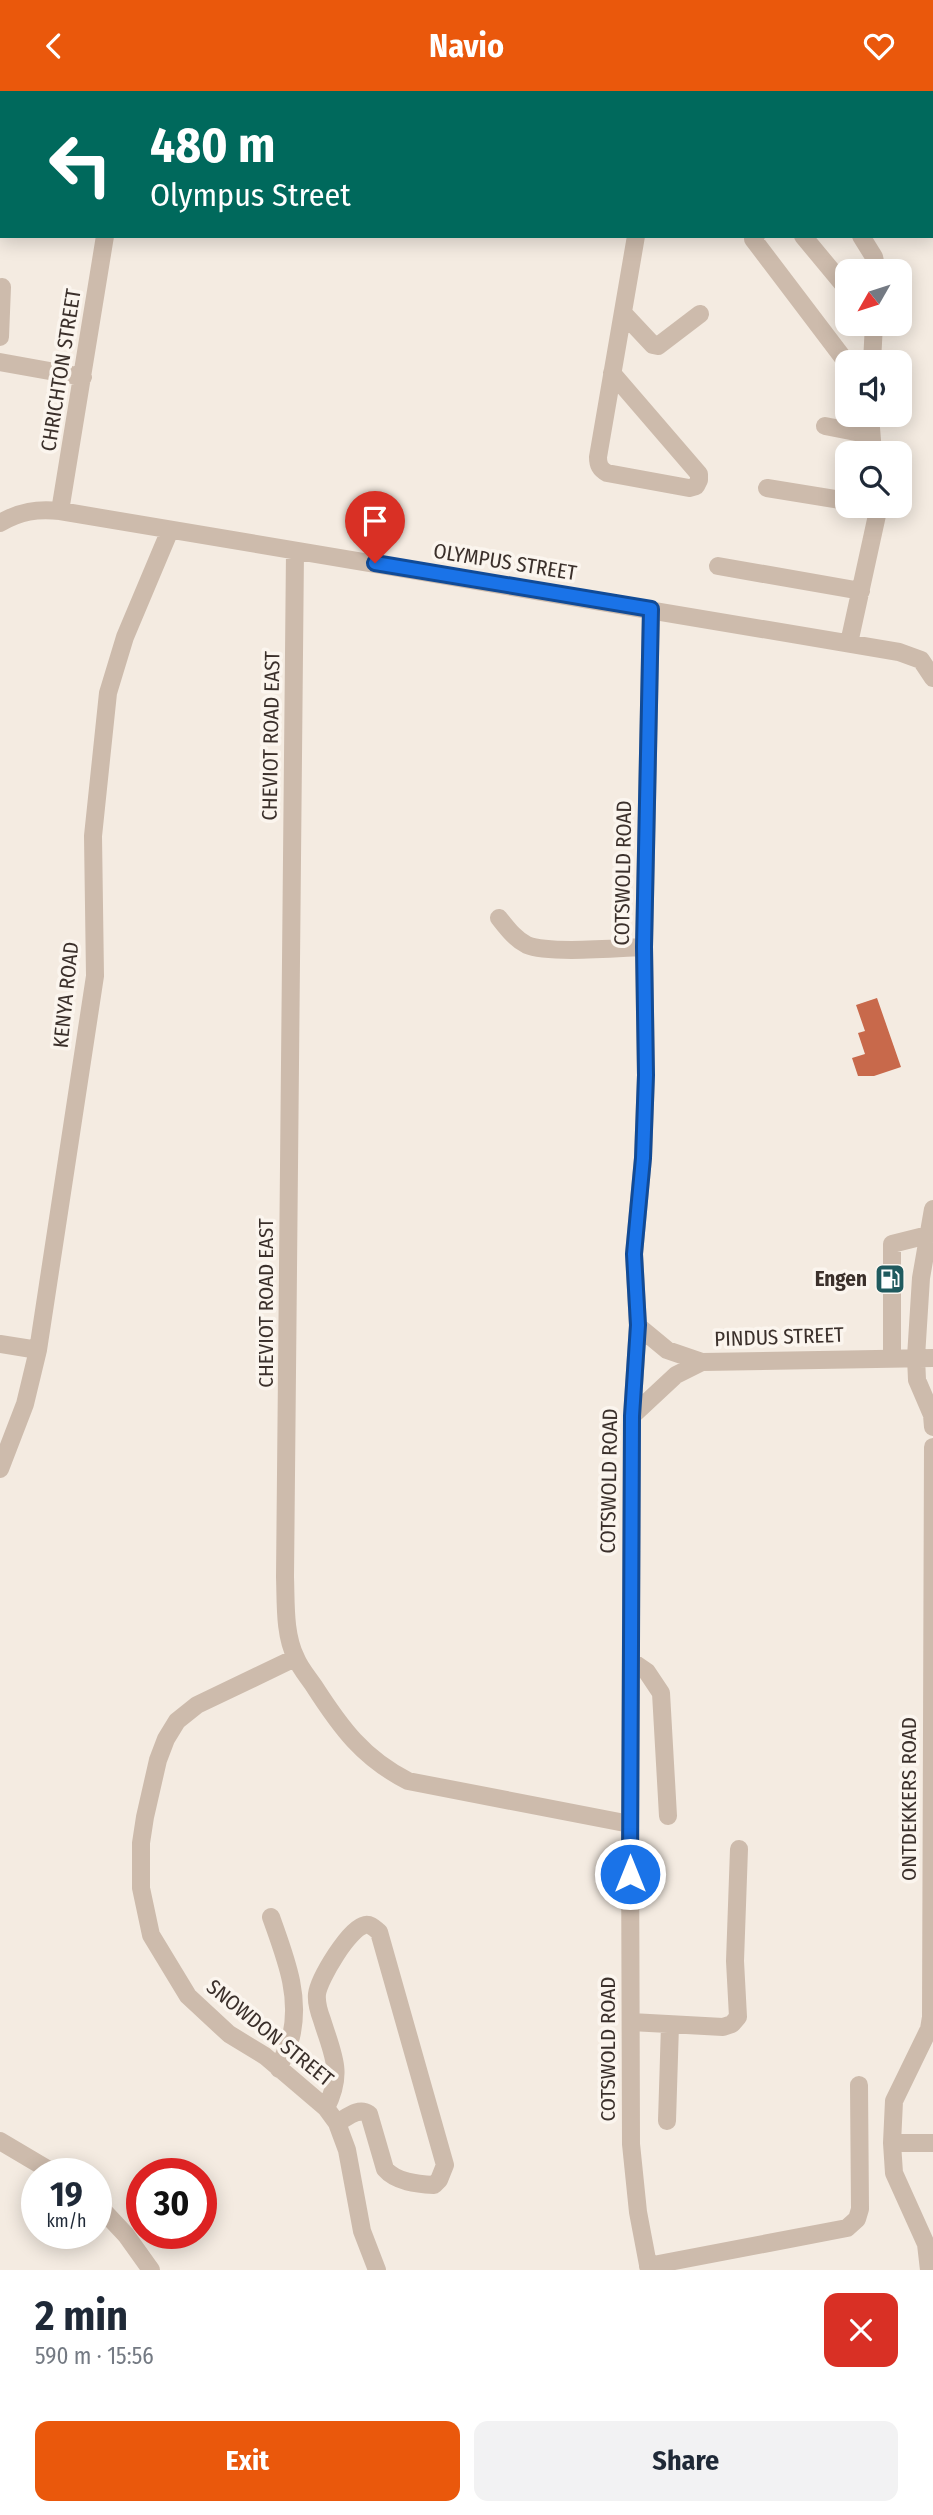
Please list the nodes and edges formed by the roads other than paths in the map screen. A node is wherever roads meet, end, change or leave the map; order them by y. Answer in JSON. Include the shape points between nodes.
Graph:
{"nodes":[{"id":1,"x":106,"y":238,"type":"edge"},
{"id":2,"x":636,"y":238,"type":"edge"},
{"id":3,"x":755,"y":238,"type":"edge"},
{"id":4,"x":805,"y":238,"type":"edge"},
{"id":5,"x":863,"y":238,"type":"edge"},
{"id":6,"x":874,"y":259,"type":"edge"},
{"id":7,"x":835,"y":275,"type":"edge"},
{"id":8,"x":2,"y":286,"type":"dead end"},
{"id":9,"x":623,"y":313,"type":"junction"},
{"id":10,"x":699,"y":314,"type":"dead end"},
{"id":11,"x":0,"y":337,"type":"edge"},
{"id":12,"x":837,"y":350,"type":"edge"},
{"id":13,"x":0,"y":362,"type":"edge"},
{"id":14,"x":612,"y":373,"type":"junction"},
{"id":15,"x":83,"y":377,"type":"junction"},
{"id":16,"x":825,"y":426,"type":"dead end"},
{"id":17,"x":871,"y":427,"type":"edge"},
{"id":18,"x":871,"y":435,"type":"junction"},
{"id":19,"x":872,"y":441,"type":"edge"},
{"id":20,"x":767,"y":488,"type":"dead end"},
{"id":21,"x":835,"y":499,"type":"edge"},
{"id":22,"x":60,"y":511,"type":"junction"},
{"id":23,"x":876,"y":518,"type":"edge"},
{"id":24,"x":0,"y":523,"type":"edge"},
{"id":25,"x":170,"y":530,"type":"junction"},
{"id":26,"x":295,"y":551,"type":"junction"},
{"id":27,"x":718,"y":566,"type":"dead end"},
{"id":28,"x":861,"y":591,"type":"junction"},
{"id":29,"x":651,"y":609,"type":"junction"},
{"id":30,"x":849,"y":643,"type":"junction"},
{"id":31,"x":933,"y":678,"type":"edge"},
{"id":32,"x":499,"y":918,"type":"dead end"},
{"id":33,"x":644,"y":947,"type":"junction"},
{"id":34,"x":933,"y":1209,"type":"edge"},
{"id":35,"x":928,"y":1235,"type":"junction"},
{"id":36,"x":638,"y":1325,"type":"junction"},
{"id":37,"x":0,"y":1344,"type":"edge"},
{"id":38,"x":38,"y":1350,"type":"junction"},
{"id":39,"x":892,"y":1357,"type":"junction"},
{"id":40,"x":924,"y":1357,"type":"edge"},
{"id":41,"x":702,"y":1362,"type":"junction"},
{"id":42,"x":632,"y":1416,"type":"junction"},
{"id":43,"x":933,"y":1427,"type":"edge"},
{"id":44,"x":933,"y":1447,"type":"edge"},
{"id":45,"x":0,"y":1468,"type":"edge"},
{"id":46,"x":295,"y":1658,"type":"junction"},
{"id":47,"x":631,"y":1661,"type":"junction"},
{"id":48,"x":668,"y":1817,"type":"dead end"},
{"id":49,"x":630,"y":1824,"type":"junction"},
{"id":50,"x":739,"y":1849,"type":"dead end"},
{"id":51,"x":271,"y":1917,"type":"dead end"},
{"id":52,"x":631,"y":2022,"type":"junction"},
{"id":53,"x":670,"y":2025,"type":"junction"},
{"id":54,"x":279,"y":2069,"type":"junction"},
{"id":55,"x":859,"y":2085,"type":"dead end"},
{"id":56,"x":326,"y":2108,"type":"junction"},
{"id":57,"x":667,"y":2121,"type":"dead end"},
{"id":58,"x":337,"y":2123,"type":"junction"},
{"id":59,"x":0,"y":2141,"type":"edge"},
{"id":60,"x":892,"y":2143,"type":"junction"},
{"id":61,"x":933,"y":2143,"type":"edge"},
{"id":62,"x":29,"y":2158,"type":"edge"},
{"id":63,"x":112,"y":2220,"type":"edge"},
{"id":64,"x":649,"y":2268,"type":"edge"},
{"id":65,"x":151,"y":2270,"type":"edge"},
{"id":66,"x":377,"y":2270,"type":"edge"},
{"id":67,"x":929,"y":2270,"type":"edge"}],
"edges":[{"from":1,"to":15,"type":"street","name":"CHRICHTON STREET"},
{"from":2,"to":9,"type":"street"},
{"from":3,"to":12,"type":"street"},
{"from":4,"to":7,"type":"street"},
{"from":5,"to":6,"type":"street"},
{"from":8,"to":11,"type":"street"},
{"from":9,"to":10,"type":"street","via":[[658,346]]},
{"from":9,"to":14,"type":"street"},
{"from":13,"to":15,"type":"street"},
{"from":14,"to":14,"type":"street","via":[[699,474],[696,486],[601,470],[598,457]]},
{"from":15,"to":22,"type":"street","name":"CHRICHTON STREET"},
{"from":16,"to":18,"type":"street"},
{"from":17,"to":18,"type":"street"},
{"from":18,"to":19,"type":"street"},
{"from":20,"to":21,"type":"street"},
{"from":22,"to":24,"type":"street","name":"OLYMPUS STREET","via":[[25,511]]},
{"from":22,"to":25,"type":"street","name":"OLYMPUS STREET"},
{"from":23,"to":28,"type":"street"},
{"from":25,"to":26,"type":"street","name":"OLYMPUS STREET"},
{"from":25,"to":38,"type":"street","name":"KENYA ROAD","via":[[108,693],[92,845],[95,976]]},
{"from":26,"to":29,"type":"street","name":"OLYMPUS STREET"},
{"from":26,"to":46,"type":"street","name":"CHEVIOT ROAD EAST","via":[[285,1577],[287,1626]]},
{"from":27,"to":28,"type":"street"},
{"from":28,"to":30,"type":"street"},
{"from":29,"to":30,"type":"street","name":"OLYMPUS STREET"},
{"from":29,"to":33,"type":"street","name":"COTSWOLD ROAD"},
{"from":30,"to":31,"type":"street","name":"OLYMPUS STREET","via":[[920,660]]},
{"from":32,"to":33,"type":"street","via":[[528,945],[549,949]]},
{"from":33,"to":36,"type":"street","name":"COTSWOLD ROAD","via":[[646,1075],[634,1254]]},
{"from":34,"to":35,"type":"street"},
{"from":35,"to":39,"type":"street","via":[[892,1244]]},
{"from":35,"to":40,"type":"street","via":[[920,1278]]},
{"from":36,"to":41,"type":"street","name":"PINDUS STREET","via":[[667,1350]]},
{"from":36,"to":42,"type":"street","name":"COTSWOLD ROAD"},
{"from":37,"to":38,"type":"street"},
{"from":38,"to":45,"type":"street","name":"KENYA ROAD","via":[[25,1403]]},
{"from":39,"to":40,"type":"street","name":"PINDUS STREET"},
{"from":39,"to":41,"type":"street","name":"PINDUS STREET"},
{"from":40,"to":43,"type":"street","via":[[917,1380]]},
{"from":41,"to":42,"type":"street","via":[[676,1375]]},
{"from":42,"to":47,"type":"street","name":"COTSWOLD ROAD"},
{"from":44,"to":60,"type":"street","name":"ONTDEKKERS ROAD","via":[[931,2017],[894,2101]]},
{"from":46,"to":49,"type":"street","name":"CHEVIOT ROAD EAST","via":[[354,1741],[382,1767],[408,1781]]},
{"from":46,"to":54,"type":"street","name":"SNOWDON STREET","via":[[197,1705],[177,1721],[158,1760],[141,1843],[141,1888],[151,1935],[174,1974],[206,2014]]},
{"from":47,"to":48,"type":"street","via":[[648,1672],[661,1693]]},
{"from":47,"to":49,"type":"street","name":"COTSWOLD ROAD"},
{"from":49,"to":52,"type":"street","name":"COTSWOLD ROAD"},
{"from":50,"to":53,"type":"street","via":[[738,2017],[723,2027]]},
{"from":51,"to":54,"type":"street","via":[[292,1977],[295,2000],[291,2036]]},
{"from":52,"to":53,"type":"street"},
{"from":52,"to":64,"type":"street","name":"COTSWOLD ROAD","via":[[631,2144]]},
{"from":53,"to":57,"type":"street"},
{"from":54,"to":56,"type":"street","name":"SNOWDON STREET"},
{"from":55,"to":64,"type":"street","via":[[860,2209],[847,2228]]},
{"from":56,"to":58,"type":"street","name":"SNOWDON STREET"},
{"from":56,"to":58,"type":"street","via":[[337,2079],[317,2003],[319,1986],[348,1935],[370,1925],[379,1932],[445,2165],[439,2180],[424,2185],[390,2175],[369,2114],[364,2111]]},
{"from":58,"to":66,"type":"street","name":"SNOWDON STREET","via":[[347,2150],[362,2231]]},
{"from":59,"to":62,"type":"street"},
{"from":60,"to":61,"type":"street"},
{"from":60,"to":67,"type":"street","name":"ONTDEKKERS ROAD","via":[[894,2173],[926,2244]]},
{"from":63,"to":65,"type":"street"}]}
